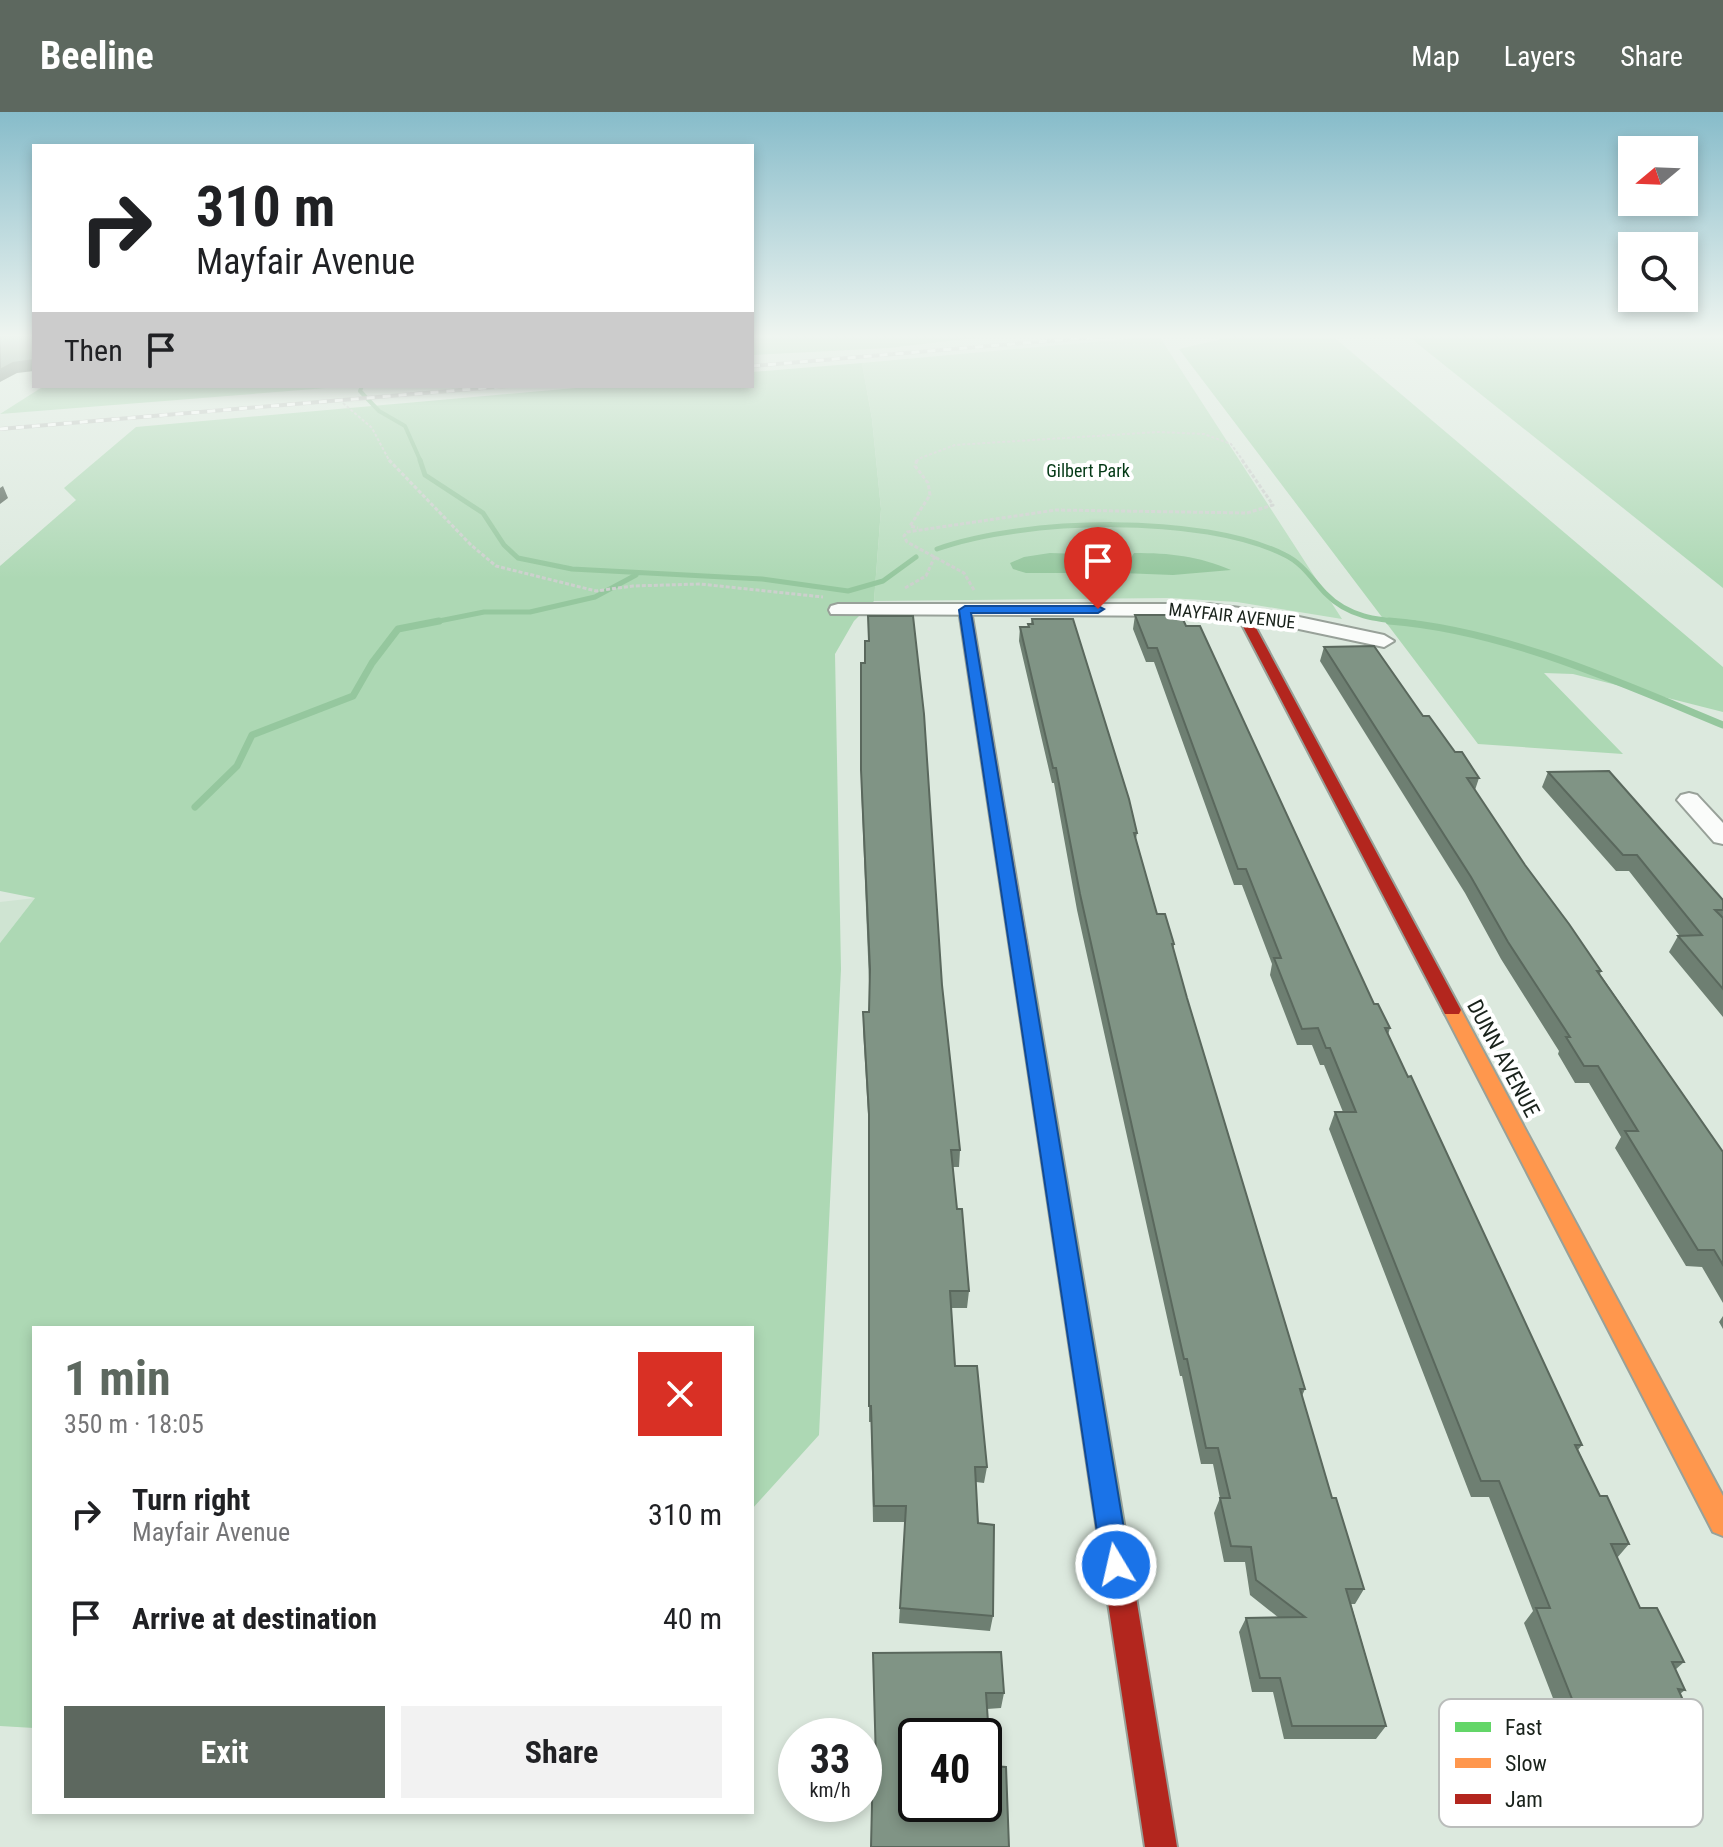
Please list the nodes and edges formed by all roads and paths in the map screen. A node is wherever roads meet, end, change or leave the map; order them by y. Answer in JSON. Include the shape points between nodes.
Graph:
{"nodes":[{"id":1,"x":359,"y":417,"type":"edge"},
{"id":2,"x":918,"y":528,"type":"junction"},
{"id":3,"x":935,"y":556,"type":"junction"},
{"id":4,"x":901,"y":590,"type":"dead end"},
{"id":5,"x":845,"y":610,"type":"joint"},
{"id":6,"x":973,"y":610,"type":"junction"},
{"id":7,"x":1243,"y":615,"type":"junction"},
{"id":8,"x":1384,"y":641,"type":"dead end"},
{"id":9,"x":1689,"y":800,"type":"dead end"},
{"id":10,"x":1723,"y":837,"type":"edge"},
{"id":11,"x":1723,"y":1523,"type":"edge"},
{"id":12,"x":1161,"y":1847,"type":"edge"}],
"edges":[{"from":1,"to":5,"type":"path","via":[[372,428],[390,463],[496,566],[596,591],[700,584],[834,599]]},
{"from":2,"to":2,"type":"path","via":[[1056,510],[1247,513],[1273,505],[1231,444],[1204,434],[1158,432],[955,445],[918,459],[915,466],[930,489],[910,526]]},
{"from":2,"to":3,"type":"path","via":[[904,536]]},
{"from":3,"to":4,"type":"path","via":[[928,576]]},
{"from":3,"to":6,"type":"path","via":[[971,581]]},
{"from":5,"to":6,"type":"street","name":"MAYFAIR AVENUE"},
{"from":6,"to":7,"type":"street","name":"MAYFAIR AVENUE","via":[[1185,609]]},
{"from":6,"to":12,"type":"street"},
{"from":7,"to":8,"type":"street","name":"MAYFAIR AVENUE"},
{"from":7,"to":11,"type":"street","name":"DUNN AVENUE"},
{"from":9,"to":10,"type":"street"}]}
